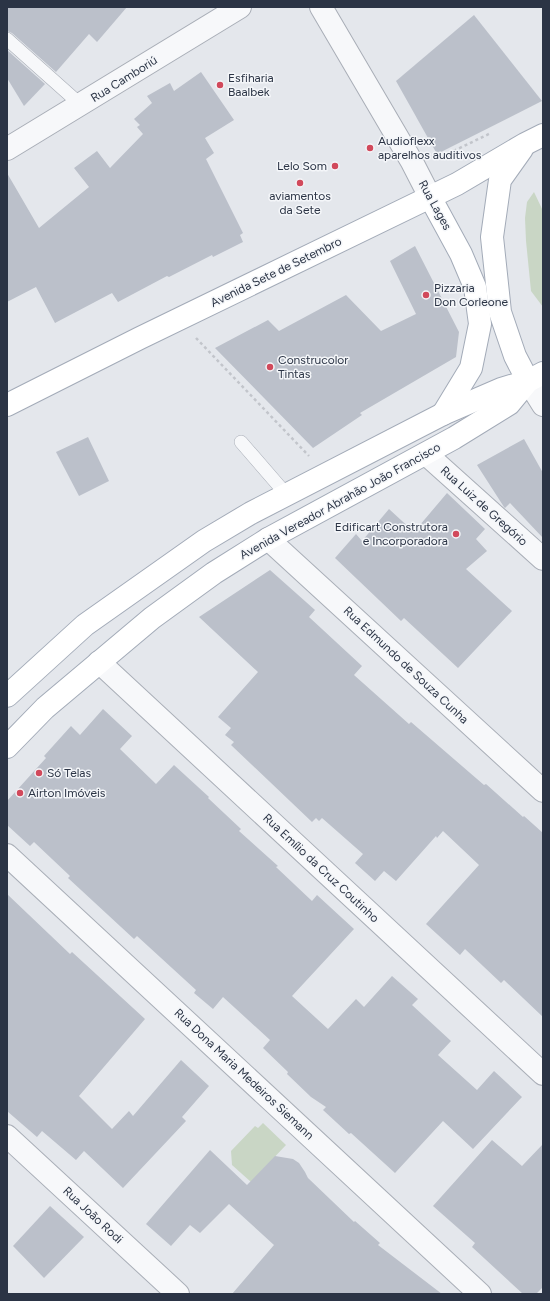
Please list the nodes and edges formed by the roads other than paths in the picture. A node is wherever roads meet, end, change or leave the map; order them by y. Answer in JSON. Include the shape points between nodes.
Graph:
{"nodes":[{"id":1,"x":240,"y":7,"type":"edge"},
{"id":2,"x":321,"y":7,"type":"edge"},
{"id":3,"x":7,"y":39,"type":"edge"},
{"id":4,"x":81,"y":105,"type":"junction"},
{"id":5,"x":534,"y":140,"type":"edge"},
{"id":6,"x":7,"y":149,"type":"edge"},
{"id":7,"x":430,"y":197,"type":"junction"},
{"id":8,"x":538,"y":377,"type":"edge"},
{"id":9,"x":7,"y":405,"type":"edge"},
{"id":10,"x":543,"y":405,"type":"edge"},
{"id":11,"x":443,"y":414,"type":"junction"},
{"id":12,"x":241,"y":442,"type":"dead end"},
{"id":13,"x":426,"y":454,"type":"junction"},
{"id":14,"x":286,"y":494,"type":"junction"},
{"id":15,"x":251,"y":513,"type":"junction"},
{"id":16,"x":268,"y":539,"type":"junction"},
{"id":17,"x":543,"y":559,"type":"edge"},
{"id":18,"x":99,"y":662,"type":"junction"},
{"id":19,"x":7,"y":696,"type":"edge"},
{"id":20,"x":7,"y":748,"type":"edge"},
{"id":21,"x":543,"y":791,"type":"edge"},
{"id":22,"x":7,"y":855,"type":"edge"},
{"id":23,"x":543,"y":1074,"type":"edge"},
{"id":24,"x":7,"y":1136,"type":"edge"},
{"id":25,"x":178,"y":1294,"type":"edge"},
{"id":26,"x":480,"y":1294,"type":"edge"}],
"edges":[{"from":1,"to":4,"type":"street","name":"Rua Camboriú"},
{"from":2,"to":7,"type":"street","name":"Rua Lages"},
{"from":3,"to":4,"type":"lane"},
{"from":4,"to":6,"type":"street","name":"Rua Camboriú"},
{"from":5,"to":7,"type":"main road","name":"Avenida Sete de Setembro"},
{"from":5,"to":8,"type":"main road","via":[[500,180],[492,237],[500,312],[515,356]]},
{"from":7,"to":9,"type":"main road","name":"Avenida Sete de Setembro"},
{"from":7,"to":11,"type":"main road","name":"Rua Lages","via":[[461,254],[475,287],[480,324],[471,368]]},
{"from":8,"to":10,"type":"street"},
{"from":8,"to":11,"type":"main road","via":[[501,389]]},
{"from":8,"to":13,"type":"main road","name":"Avenida Vereador Abrahão João Francisco","via":[[509,404]]},
{"from":11,"to":14,"type":"main road"},
{"from":12,"to":14,"type":"lane"},
{"from":13,"to":16,"type":"main road","name":"Avenida Vereador Abrahão João Francisco"},
{"from":13,"to":17,"type":"street","name":"Rua Luiz de Gregório"},
{"from":14,"to":15,"type":"main road"},
{"from":15,"to":16,"type":"main road"},
{"from":15,"to":19,"type":"main road","via":[[204,542],[85,625]]},
{"from":16,"to":18,"type":"main road","name":"Avenida Vereador Abrahão João Francisco","via":[[214,573],[152,618]]},
{"from":16,"to":21,"type":"street","name":"Rua Edmundo de Souza Cunha"},
{"from":18,"to":20,"type":"main road","name":"Avenida Vereador Abrahão João Francisco","via":[[45,708]]},
{"from":18,"to":23,"type":"street","name":"Rua Emílio da Cruz Coutinho"},
{"from":22,"to":26,"type":"street","name":"Rua Dona Maria Medeiros Siemann"},
{"from":24,"to":25,"type":"street","name":"Rua João Rodi"}]}
